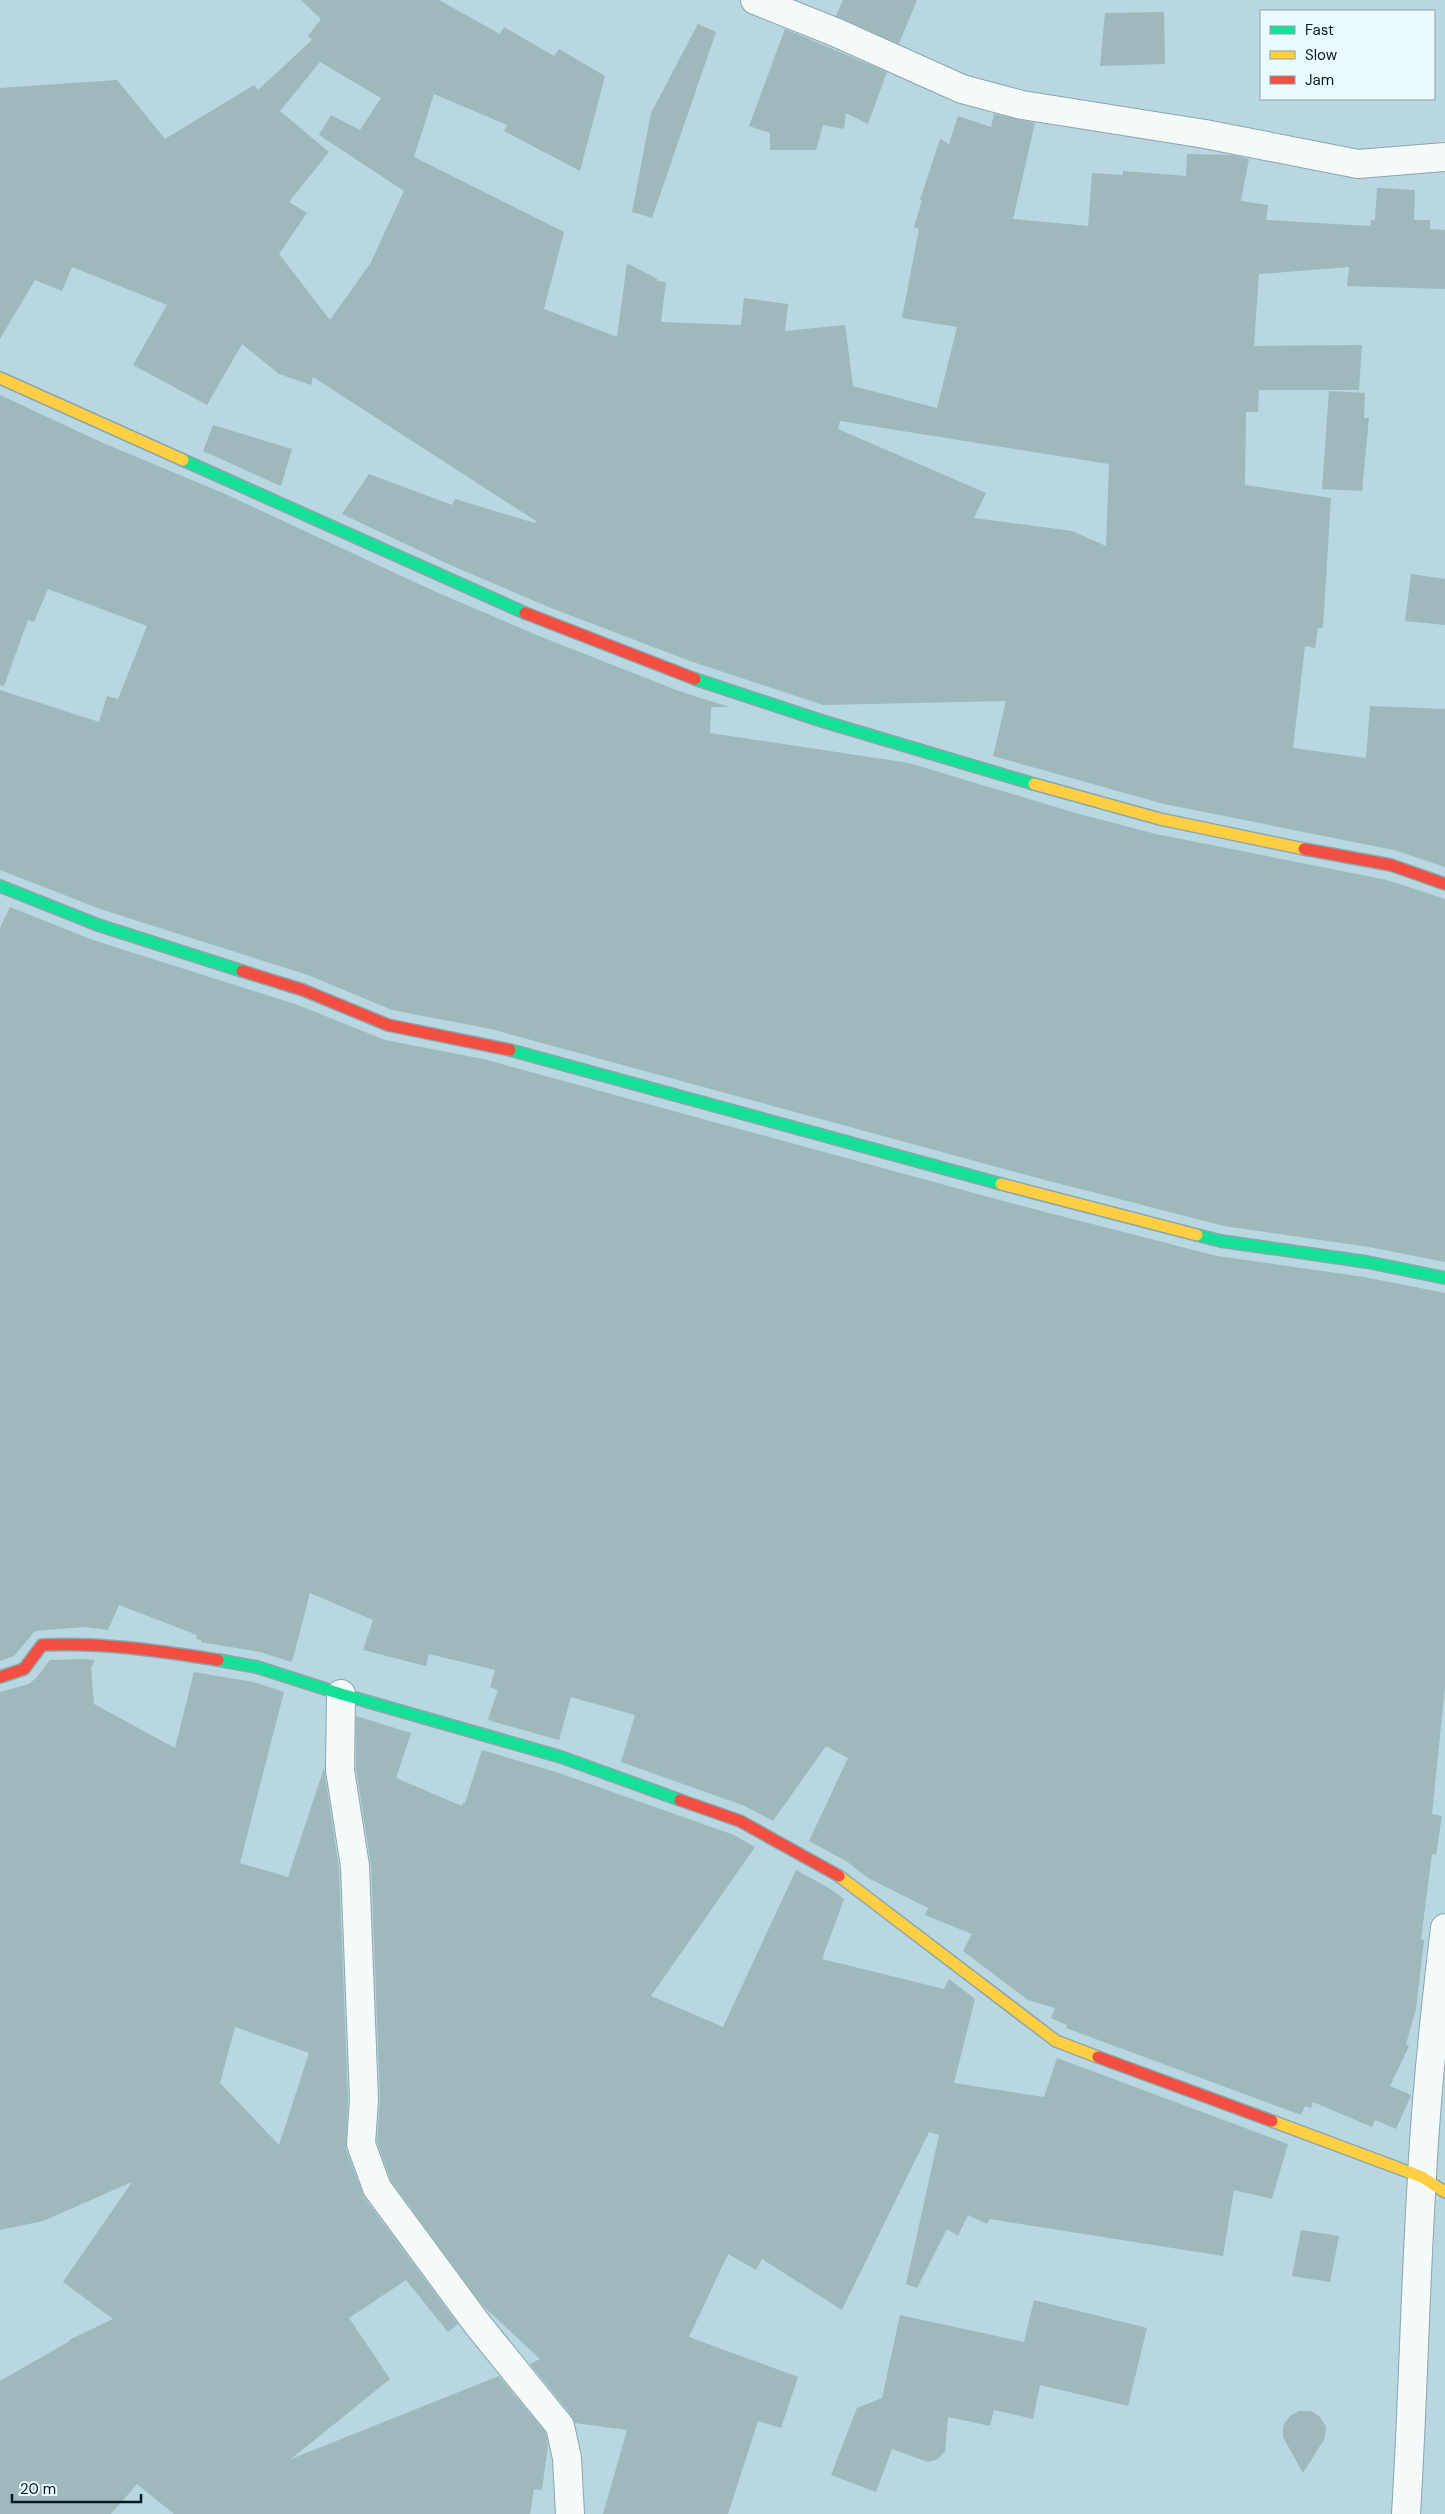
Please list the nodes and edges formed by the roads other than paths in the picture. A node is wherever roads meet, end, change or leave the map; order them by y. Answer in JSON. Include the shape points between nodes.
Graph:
{"nodes":[{"id":1,"x":755,"y":0,"type":"edge"},
{"id":2,"x":1445,"y":157,"type":"edge"},
{"id":3,"x":0,"y":378,"type":"edge"},
{"id":4,"x":1445,"y":884,"type":"edge"},
{"id":5,"x":0,"y":886,"type":"edge"},
{"id":6,"x":1445,"y":1278,"type":"edge"},
{"id":7,"x":0,"y":1677,"type":"edge"},
{"id":8,"x":341,"y":1694,"type":"junction"},
{"id":9,"x":1445,"y":1928,"type":"edge"},
{"id":10,"x":1422,"y":2177,"type":"junction"},
{"id":11,"x":1445,"y":2192,"type":"edge"},
{"id":12,"x":570,"y":2514,"type":"edge"},
{"id":13,"x":1406,"y":2514,"type":"edge"}],
"edges":[{"from":1,"to":2,"type":"street","via":[[962,89],[1022,105],[1205,134],[1358,164]]},
{"from":3,"to":4,"type":"street","via":[[442,578],[685,676],[1083,799],[1160,819],[1391,864]]},
{"from":5,"to":6,"type":"street","via":[[98,925],[303,990],[388,1024],[487,1044],[1221,1241],[1366,1262]]},
{"from":7,"to":8,"type":"street","via":[[24,1669],[42,1645],[85,1643],[257,1667]]},
{"from":8,"to":10,"type":"street","via":[[562,1757],[740,1821],[838,1875],[1056,2041]]},
{"from":8,"to":12,"type":"street","via":[[340,1770],[355,1866],[364,2099],[361,2144],[377,2188],[473,2317],[560,2426],[567,2458]]},
{"from":9,"to":10,"type":"street","via":[[1431,2046]]},
{"from":10,"to":11,"type":"street"},
{"from":10,"to":13,"type":"street"}]}
